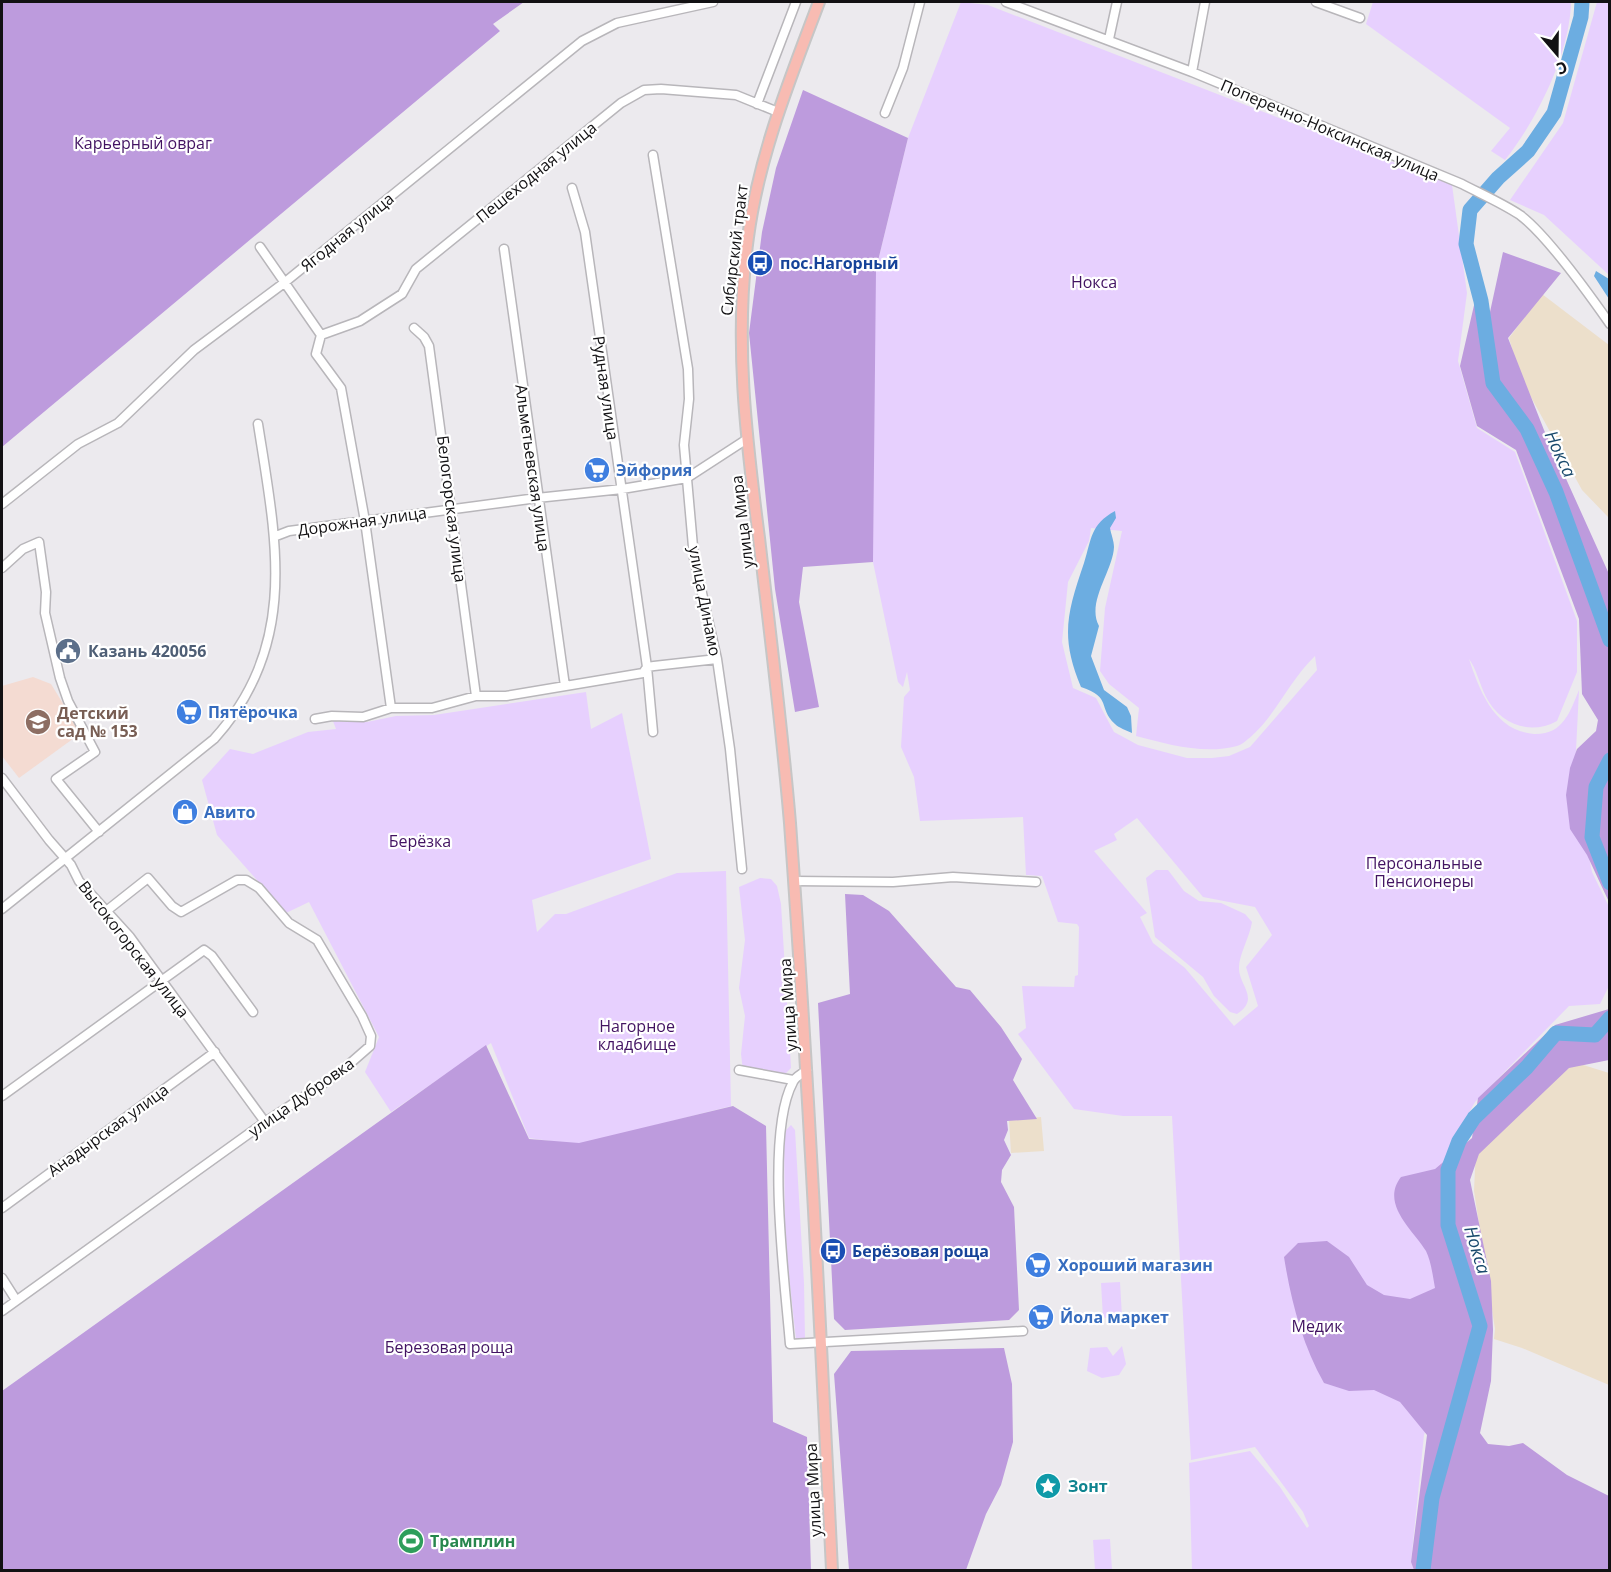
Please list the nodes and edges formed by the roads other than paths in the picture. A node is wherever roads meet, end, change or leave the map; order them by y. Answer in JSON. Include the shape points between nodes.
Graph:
{"nodes":[{"id":1,"x":713,"y":2,"type":"edge"},
{"id":2,"x":796,"y":2,"type":"edge"},
{"id":3,"x":819,"y":2,"type":"edge"},
{"id":4,"x":920,"y":2,"type":"edge"},
{"id":5,"x":1006,"y":2,"type":"edge"},
{"id":6,"x":1117,"y":2,"type":"edge"},
{"id":7,"x":1205,"y":2,"type":"edge"},
{"id":8,"x":1316,"y":2,"type":"edge"},
{"id":9,"x":1026,"y":5,"type":"edge"},
{"id":10,"x":1360,"y":18,"type":"dead end"},
{"id":11,"x":1109,"y":39,"type":"junction"},
{"id":12,"x":1192,"y":72,"type":"junction"},
{"id":13,"x":757,"y":104,"type":"junction"},
{"id":14,"x":778,"y":112,"type":"junction"},
{"id":15,"x":885,"y":113,"type":"dead end"},
{"id":16,"x":653,"y":155,"type":"dead end"},
{"id":17,"x":572,"y":188,"type":"dead end"},
{"id":18,"x":260,"y":247,"type":"dead end"},
{"id":19,"x":504,"y":249,"type":"dead end"},
{"id":20,"x":284,"y":283,"type":"junction"},
{"id":21,"x":1610,"y":324,"type":"edge"},
{"id":22,"x":414,"y":328,"type":"dead end"},
{"id":23,"x":321,"y":335,"type":"junction"},
{"id":24,"x":258,"y":424,"type":"dead end"},
{"id":25,"x":747,"y":440,"type":"junction"},
{"id":26,"x":687,"y":478,"type":"junction"},
{"id":27,"x":622,"y":489,"type":"junction"},
{"id":28,"x":537,"y":498,"type":"junction"},
{"id":29,"x":2,"y":504,"type":"edge"},
{"id":30,"x":451,"y":509,"type":"junction"},
{"id":31,"x":365,"y":521,"type":"junction"},
{"id":32,"x":276,"y":536,"type":"junction"},
{"id":33,"x":2,"y":568,"type":"edge"},
{"id":34,"x":717,"y":659,"type":"junction"},
{"id":35,"x":646,"y":667,"type":"junction"},
{"id":36,"x":565,"y":686,"type":"junction"},
{"id":37,"x":476,"y":696,"type":"junction"},
{"id":38,"x":391,"y":708,"type":"junction"},
{"id":39,"x":315,"y":719,"type":"dead end"},
{"id":40,"x":653,"y":732,"type":"dead end"},
{"id":41,"x":2,"y":778,"type":"edge"},
{"id":42,"x":99,"y":832,"type":"junction"},
{"id":43,"x":65,"y":859,"type":"junction"},
{"id":44,"x":742,"y":870,"type":"dead end"},
{"id":45,"x":794,"y":881,"type":"junction"},
{"id":46,"x":1036,"y":882,"type":"dead end"},
{"id":47,"x":2,"y":909,"type":"edge"},
{"id":48,"x":105,"y":912,"type":"junction"},
{"id":49,"x":161,"y":982,"type":"junction"},
{"id":50,"x":253,"y":1012,"type":"dead end"},
{"id":51,"x":215,"y":1052,"type":"junction"},
{"id":52,"x":739,"y":1070,"type":"dead end"},
{"id":53,"x":807,"y":1070,"type":"junction"},
{"id":54,"x":793,"y":1080,"type":"junction"},
{"id":55,"x":2,"y":1096,"type":"edge"},
{"id":56,"x":266,"y":1122,"type":"junction"},
{"id":57,"x":2,"y":1208,"type":"edge"},
{"id":58,"x":2,"y":1278,"type":"edge"},
{"id":59,"x":16,"y":1300,"type":"junction"},
{"id":60,"x":2,"y":1311,"type":"edge"},
{"id":61,"x":1023,"y":1331,"type":"dead end"},
{"id":62,"x":820,"y":1342,"type":"junction"},
{"id":63,"x":832,"y":1570,"type":"edge"}],
"edges":[{"from":1,"to":20,"type":"street","name":"Ягодная улица","via":[[617,23],[582,41]]},
{"from":2,"to":13,"type":"street"},
{"from":3,"to":14,"type":"main road","name":"Сибирский тракт"},
{"from":4,"to":15,"type":"street","via":[[903,68]]},
{"from":5,"to":9,"type":"street","name":"Поперечно-Ноксинская улица"},
{"from":6,"to":11,"type":"street"},
{"from":7,"to":12,"type":"street"},
{"from":8,"to":10,"type":"street"},
{"from":9,"to":11,"type":"street","name":"Поперечно-Ноксинская улица"},
{"from":11,"to":12,"type":"street","name":"Поперечно-Ноксинская улица"},
{"from":12,"to":21,"type":"street","name":"Поперечно-Ноксинская улица","via":[[1462,184],[1521,216]]},
{"from":13,"to":14,"type":"street","name":"Пешеходная улица"},
{"from":13,"to":23,"type":"street","name":"Пешеходная улица","via":[[736,95],[644,90],[621,104],[416,269],[402,294],[360,321]]},
{"from":14,"to":25,"type":"main road","name":"Сибирский тракт","via":[[757,181],[745,261],[740,322]]},
{"from":16,"to":26,"type":"street","name":"улица Динамо","via":[[688,369],[684,445]]},
{"from":17,"to":27,"type":"street","name":"Рудная улица","via":[[585,232]]},
{"from":18,"to":20,"type":"street"},
{"from":19,"to":28,"type":"street","name":"Альметьевская улица"},
{"from":20,"to":23,"type":"street"},
{"from":20,"to":29,"type":"street","name":"Ягодная улица","via":[[194,350],[118,423],[78,444]]},
{"from":22,"to":30,"type":"street","name":"Белогорская улица","via":[[429,346]]},
{"from":23,"to":31,"type":"street","via":[[316,354],[341,388]]},
{"from":24,"to":32,"type":"street"},
{"from":25,"to":26,"type":"street","name":"Дорожная улица"},
{"from":25,"to":45,"type":"main road","name":"улица Мира","via":[[783,740]]},
{"from":26,"to":27,"type":"street","name":"Дорожная улица"},
{"from":26,"to":34,"type":"street","name":"улица Динамо","via":[[694,558]]},
{"from":27,"to":28,"type":"street","name":"Дорожная улица"},
{"from":27,"to":35,"type":"street","name":"Рудная улица"},
{"from":28,"to":30,"type":"street","name":"Дорожная улица"},
{"from":28,"to":36,"type":"street","name":"Альметьевская улица"},
{"from":30,"to":31,"type":"street","name":"Дорожная улица"},
{"from":30,"to":37,"type":"street","name":"Белогорская улица"},
{"from":31,"to":32,"type":"street","name":"Дорожная улица"},
{"from":31,"to":38,"type":"street"},
{"from":32,"to":42,"type":"street","name":"Дорожная улица","via":[[274,608],[266,654],[241,707],[214,739]]},
{"from":33,"to":42,"type":"street","via":[[23,549],[39,542],[45,614],[60,678],[95,752],[56,779]]},
{"from":34,"to":35,"type":"street"},
{"from":34,"to":44,"type":"street","name":"улица Динамо"},
{"from":35,"to":36,"type":"street","via":[[643,673]]},
{"from":35,"to":40,"type":"street","name":"Рудная улица"},
{"from":36,"to":37,"type":"street","via":[[506,696]]},
{"from":37,"to":38,"type":"street","via":[[432,708]]},
{"from":38,"to":39,"type":"street","via":[[363,717]]},
{"from":41,"to":43,"type":"street","name":"Высокогорская улица"},
{"from":42,"to":43,"type":"street","name":"Дорожная улица"},
{"from":43,"to":47,"type":"street","name":"Дорожная улица"},
{"from":43,"to":48,"type":"street","name":"Высокогорская улица"},
{"from":45,"to":46,"type":"street","via":[[893,882],[953,877]]},
{"from":45,"to":53,"type":"main road","name":"улица Мира"},
{"from":48,"to":49,"type":"street","name":"Высокогорская улица"},
{"from":48,"to":56,"type":"street","name":"улица Дубровка","via":[[148,878],[181,912],[237,880],[246,880],[259,888],[289,923],[317,940],[362,1016],[371,1036],[370,1046],[338,1074]]},
{"from":49,"to":50,"type":"street","via":[[204,950]]},
{"from":49,"to":51,"type":"street","name":"Высокогорская улица"},
{"from":49,"to":55,"type":"street"},
{"from":51,"to":56,"type":"street","name":"Высокогорская улица"},
{"from":51,"to":57,"type":"street","name":"Анадырская улица"},
{"from":52,"to":54,"type":"street"},
{"from":53,"to":54,"type":"street"},
{"from":53,"to":62,"type":"main road","name":"улица Мира"},
{"from":54,"to":62,"type":"street","via":[[779,1130],[790,1344]]},
{"from":56,"to":59,"type":"street","name":"улица Дубровка"},
{"from":58,"to":59,"type":"street"},
{"from":59,"to":60,"type":"street","name":"улица Дубровка"},
{"from":61,"to":62,"type":"street"},
{"from":62,"to":63,"type":"main road","name":"улица Мира"}]}
